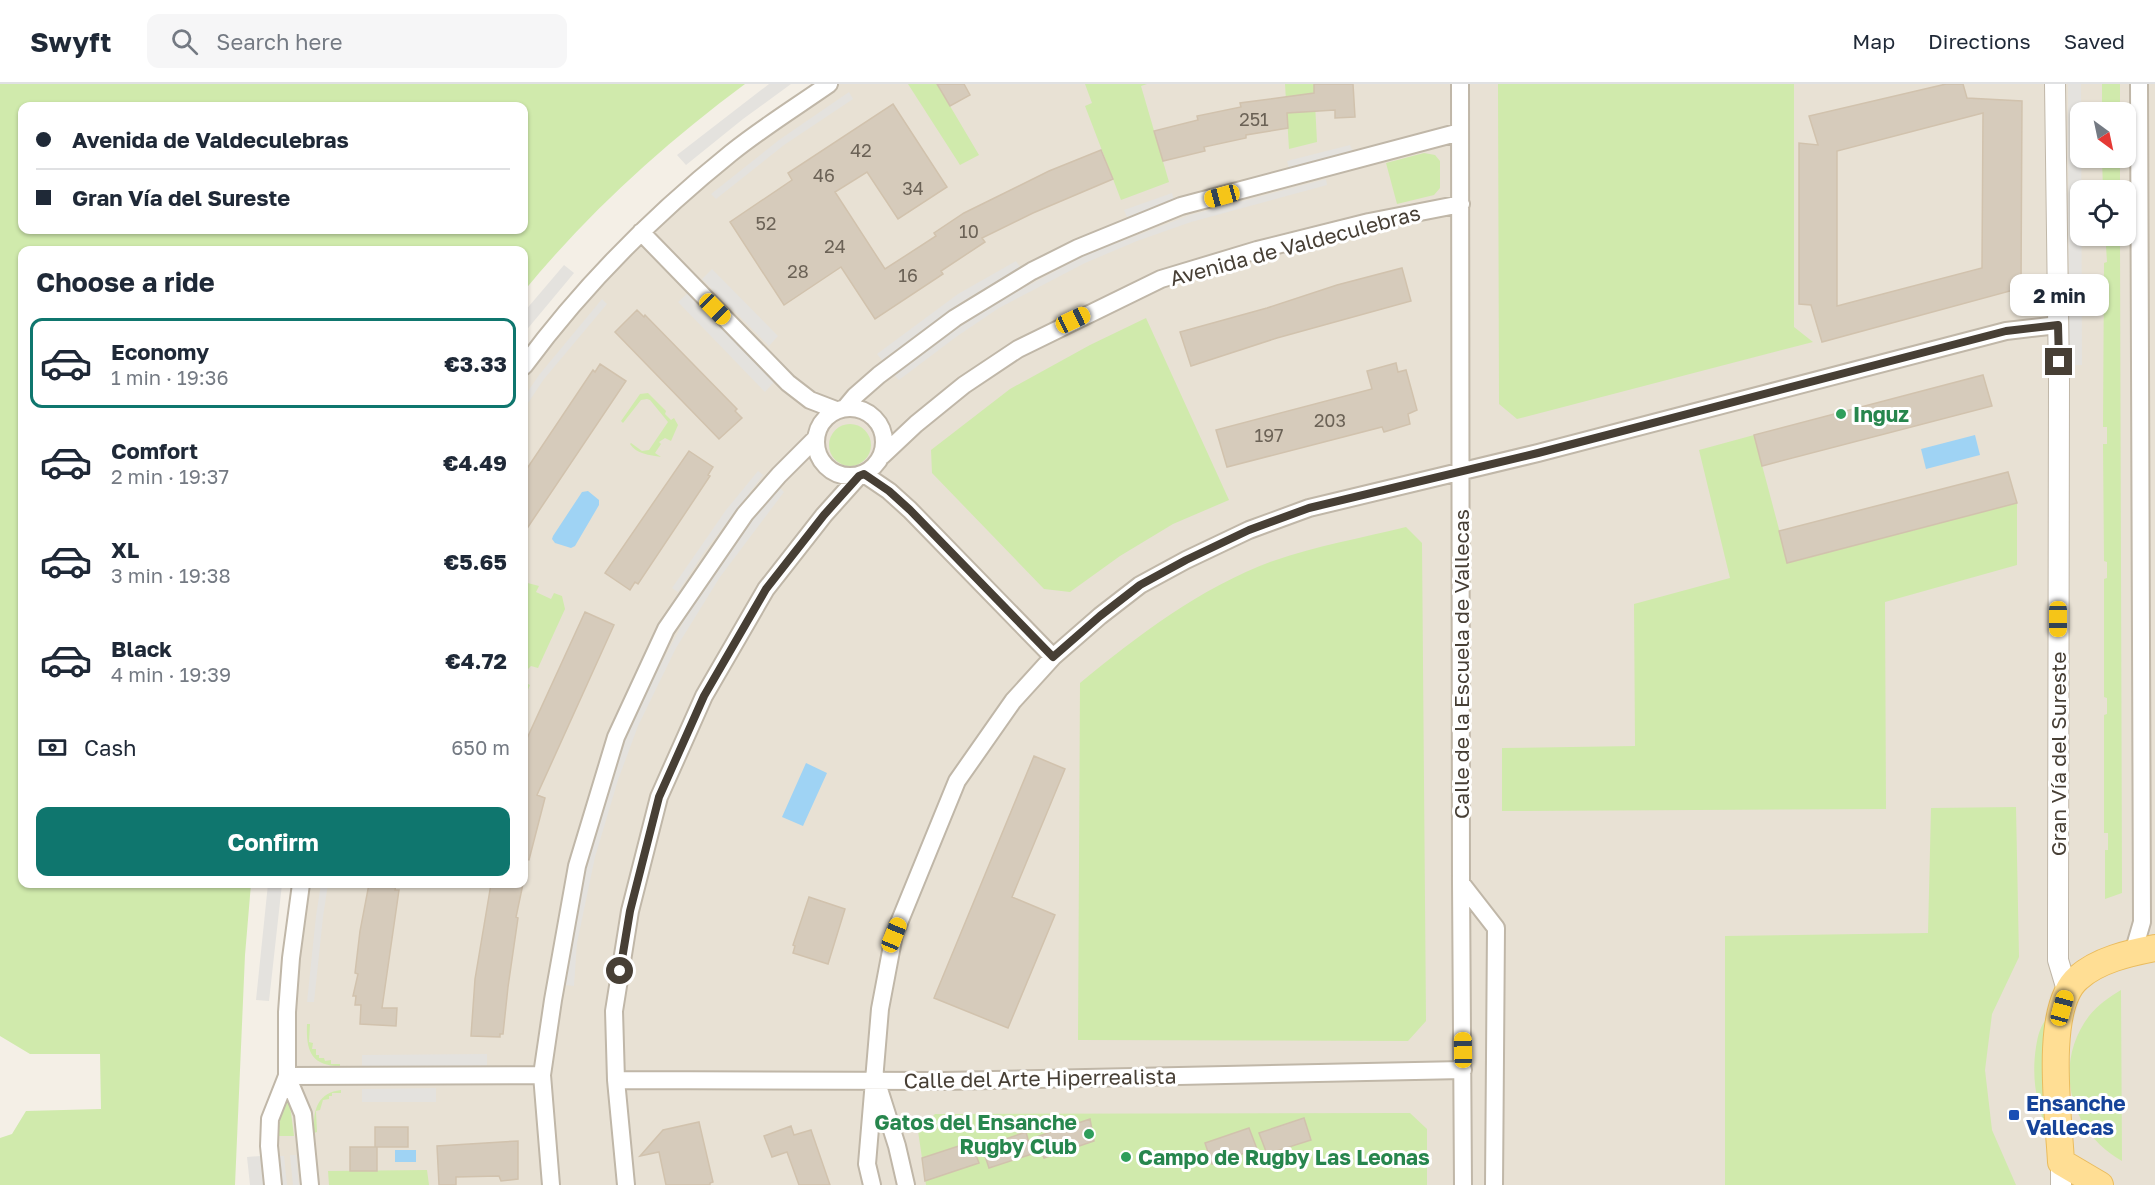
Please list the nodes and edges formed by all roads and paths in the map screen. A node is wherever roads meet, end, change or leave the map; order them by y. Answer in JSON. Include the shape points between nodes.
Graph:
{"nodes":[{"id":1,"x":829,"y":84,"type":"edge"},
{"id":2,"x":1460,"y":84,"type":"edge"},
{"id":3,"x":2055,"y":84,"type":"edge"},
{"id":4,"x":2139,"y":84,"type":"edge"},
{"id":5,"x":1460,"y":132,"type":"junction"},
{"id":6,"x":1461,"y":204,"type":"junction"},
{"id":7,"x":641,"y":232,"type":"junction"},
{"id":8,"x":2058,"y":325,"type":"junction"},
{"id":9,"x":528,"y":361,"type":"edge"},
{"id":10,"x":788,"y":383,"type":"junction"},
{"id":11,"x":841,"y":409,"type":"junction"},
{"id":12,"x":816,"y":436,"type":"junction"},
{"id":13,"x":881,"y":457,"type":"junction"},
{"id":14,"x":1461,"y":472,"type":"junction"},
{"id":15,"x":861,"y":475,"type":"junction"},
{"id":16,"x":910,"y":510,"type":"junction"},
{"id":17,"x":1053,"y":657,"type":"junction"},
{"id":18,"x":1461,"y":883,"type":"junction"},
{"id":19,"x":300,"y":888,"type":"edge"},
{"id":20,"x":2144,"y":950,"type":"edge"},
{"id":21,"x":2067,"y":990,"type":"junction"},
{"id":22,"x":1463,"y":1070,"type":"junction"},
{"id":23,"x":542,"y":1075,"type":"junction"},
{"id":24,"x":287,"y":1076,"type":"junction"},
{"id":25,"x":875,"y":1079,"type":"junction"},
{"id":26,"x":616,"y":1080,"type":"junction"},
{"id":27,"x":2061,"y":1174,"type":"edge"},
{"id":28,"x":273,"y":1185,"type":"edge"},
{"id":29,"x":310,"y":1185,"type":"edge"},
{"id":30,"x":551,"y":1185,"type":"edge"},
{"id":31,"x":626,"y":1185,"type":"edge"},
{"id":32,"x":872,"y":1185,"type":"edge"},
{"id":33,"x":906,"y":1185,"type":"edge"},
{"id":34,"x":1463,"y":1185,"type":"edge"},
{"id":35,"x":1494,"y":1185,"type":"edge"},
{"id":36,"x":2100,"y":1185,"type":"edge"}],
"edges":[{"from":1,"to":7,"type":"street","via":[[732,152]]},
{"from":2,"to":5,"type":"street","name":"Calle de la Escuela de Vallecas"},
{"from":3,"to":8,"type":"street","name":"Gran Vía del Sureste"},
{"from":4,"to":20,"type":"street"},
{"from":5,"to":6,"type":"street","name":"Calle de la Escuela de Vallecas"},
{"from":5,"to":11,"type":"street","via":[[1182,206],[1078,248],[1032,271],[945,325]]},
{"from":6,"to":13,"type":"street","name":"Avenida de Valdeculebras","via":[[1369,222],[1161,279],[1018,349],[964,385]]},
{"from":6,"to":14,"type":"street","name":"Calle de la Escuela de Vallecas"},
{"from":7,"to":9,"type":"street","via":[[565,313]]},
{"from":7,"to":10,"type":"street"},
{"from":8,"to":14,"type":"street","via":[[2006,331]]},
{"from":8,"to":21,"type":"street","name":"Gran Vía del Sureste","via":[[2058,960]]},
{"from":10,"to":11,"type":"street","via":[[810,400]]},
{"from":10,"to":12,"type":"street","via":[[808,412]]},
{"from":11,"to":12,"type":"street","via":[[824,420]]},
{"from":11,"to":13,"type":"street","via":[[857,408],[876,420],[884,436]]},
{"from":12,"to":15,"type":"street","via":[[820,459],[829,470],[842,476]]},
{"from":12,"to":23,"type":"street","via":[[745,514],[666,629],[616,737],[577,866]]},
{"from":13,"to":15,"type":"street"},
{"from":13,"to":16,"type":"street","via":[[890,483]]},
{"from":14,"to":17,"type":"street","via":[[1309,508],[1249,530],[1140,585]]},
{"from":14,"to":18,"type":"street","name":"Calle de la Escuela de Vallecas"},
{"from":15,"to":16,"type":"street","via":[[889,491]]},
{"from":15,"to":26,"type":"street","via":[[766,589],[704,696],[659,797],[630,911],[614,1011]]},
{"from":16,"to":17,"type":"street"},
{"from":17,"to":25,"type":"street","via":[[1013,701],[957,781],[894,935],[880,1009]]},
{"from":18,"to":22,"type":"street","name":"Calle de la Escuela de Vallecas"},
{"from":18,"to":35,"type":"street","via":[[1496,928]]},
{"from":19,"to":24,"type":"street","via":[[287,1012]]},
{"from":20,"to":21,"type":"main road","via":[[2101,964]]},
{"from":21,"to":27,"type":"main road","via":[[2058,1023],[2056,1056]]},
{"from":22,"to":25,"type":"street","name":"Calle del Arte Hiperrealista","via":[[955,1081]]},
{"from":22,"to":34,"type":"street","name":"Calle de la Escuela de Vallecas"},
{"from":23,"to":24,"type":"street"},
{"from":23,"to":30,"type":"street"},
{"from":24,"to":28,"type":"street","via":[[270,1119]]},
{"from":24,"to":29,"type":"street","via":[[303,1114]]},
{"from":25,"to":26,"type":"street","name":"Calle del Arte Hiperrealista"},
{"from":25,"to":32,"type":"street","via":[[867,1164]]},
{"from":25,"to":33,"type":"street"},
{"from":26,"to":31,"type":"street"},
{"from":27,"to":36,"type":"main road"}]}
